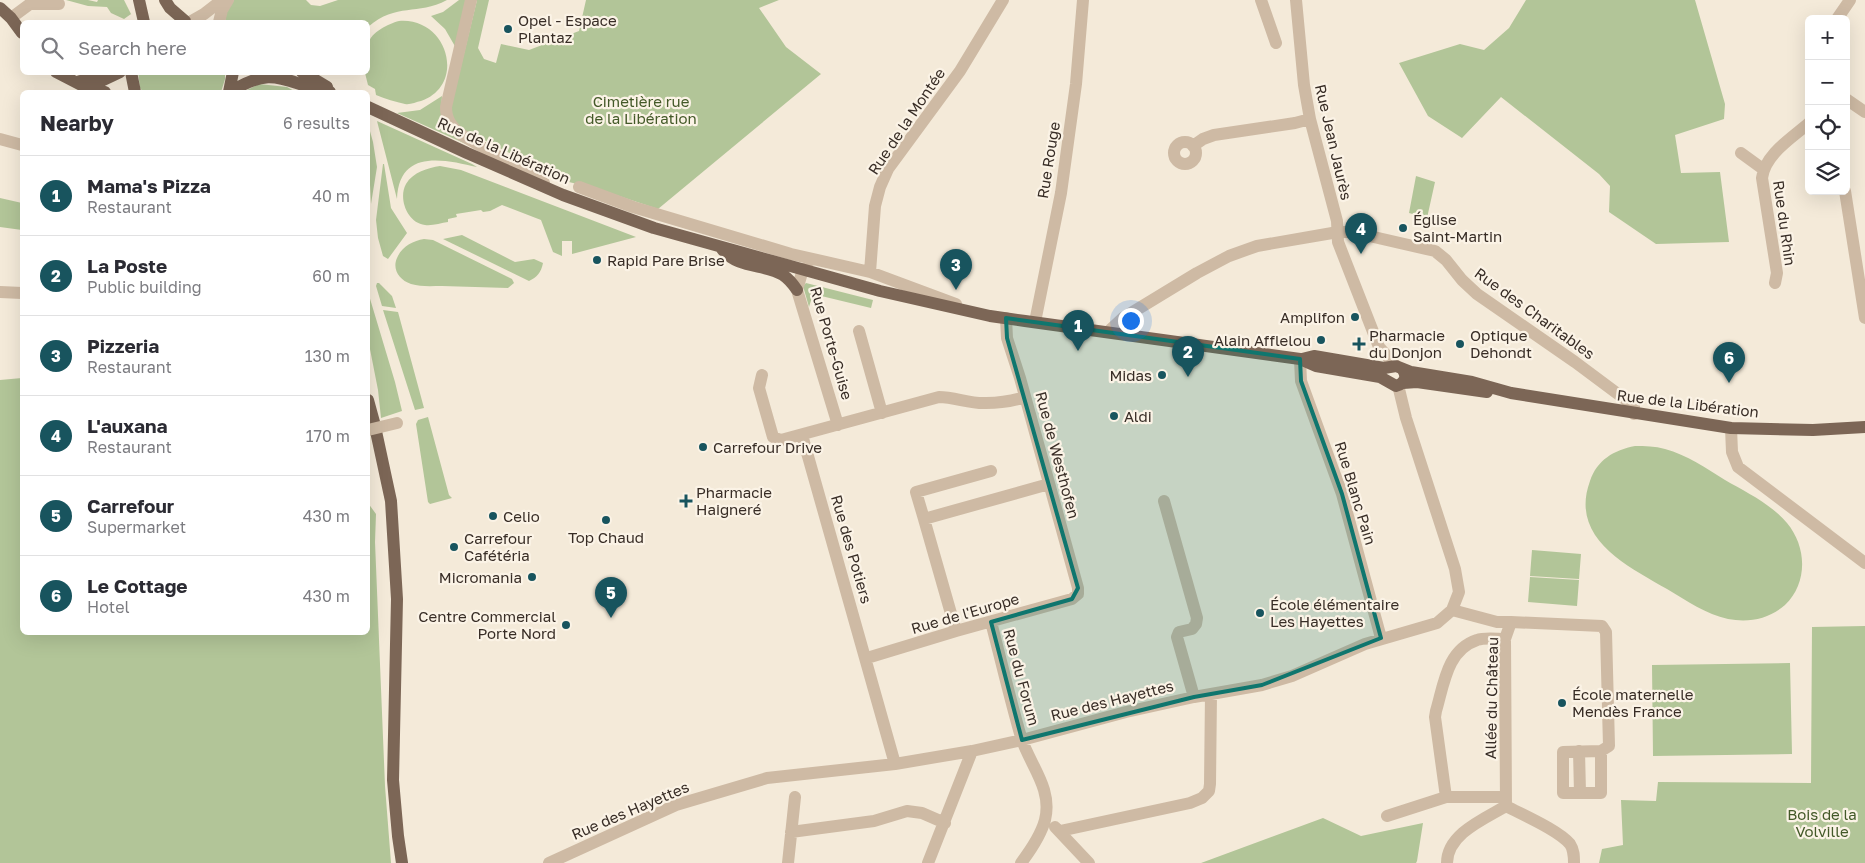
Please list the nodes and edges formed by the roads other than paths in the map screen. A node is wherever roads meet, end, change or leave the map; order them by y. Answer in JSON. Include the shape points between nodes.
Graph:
{"nodes":[{"id":1,"x":139,"y":0,"type":"edge"},
{"id":2,"x":165,"y":0,"type":"edge"},
{"id":3,"x":222,"y":0,"type":"edge"},
{"id":4,"x":228,"y":0,"type":"edge"},
{"id":5,"x":471,"y":0,"type":"edge"},
{"id":6,"x":1083,"y":0,"type":"edge"},
{"id":7,"x":1261,"y":0,"type":"edge"},
{"id":8,"x":1296,"y":0,"type":"edge"},
{"id":9,"x":1850,"y":0,"type":"edge"},
{"id":10,"x":1000,"y":1,"type":"edge"},
{"id":11,"x":59,"y":4,"type":"dead end"},
{"id":12,"x":0,"y":8,"type":"edge"},
{"id":13,"x":1840,"y":15,"type":"edge"},
{"id":14,"x":11,"y":18,"type":"junction"},
{"id":15,"x":144,"y":20,"type":"edge"},
{"id":16,"x":186,"y":20,"type":"edge"},
{"id":17,"x":193,"y":20,"type":"edge"},
{"id":18,"x":220,"y":20,"type":"edge"},
{"id":19,"x":20,"y":30,"type":"edge"},
{"id":20,"x":1276,"y":43,"type":"dead end"},
{"id":21,"x":61,"y":75,"type":"edge"},
{"id":22,"x":114,"y":75,"type":"edge"},
{"id":23,"x":132,"y":75,"type":"edge"},
{"id":24,"x":233,"y":75,"type":"edge"},
{"id":25,"x":307,"y":75,"type":"edge"},
{"id":26,"x":72,"y":81,"type":"junction"},
{"id":27,"x":99,"y":90,"type":"edge"},
{"id":28,"x":136,"y":90,"type":"edge"},
{"id":29,"x":230,"y":90,"type":"edge"},
{"id":30,"x":234,"y":90,"type":"edge"},
{"id":31,"x":323,"y":90,"type":"edge"},
{"id":32,"x":333,"y":90,"type":"edge"},
{"id":33,"x":1850,"y":104,"type":"edge"},
{"id":34,"x":370,"y":108,"type":"edge"},
{"id":35,"x":1865,"y":112,"type":"edge"},
{"id":36,"x":1310,"y":119,"type":"junction"},
{"id":37,"x":1805,"y":127,"type":"edge"},
{"id":38,"x":0,"y":139,"type":"edge"},
{"id":39,"x":20,"y":144,"type":"edge"},
{"id":40,"x":1193,"y":146,"type":"dead end"},
{"id":41,"x":1741,"y":153,"type":"dead end"},
{"id":42,"x":1763,"y":169,"type":"junction"},
{"id":43,"x":578,"y":187,"type":"dead end"},
{"id":44,"x":564,"y":195,"type":"junction"},
{"id":45,"x":1846,"y":195,"type":"edge"},
{"id":46,"x":633,"y":207,"type":"junction"},
{"id":47,"x":629,"y":219,"type":"junction"},
{"id":48,"x":1338,"y":232,"type":"junction"},
{"id":49,"x":720,"y":247,"type":"junction"},
{"id":50,"x":813,"y":260,"type":"junction"},
{"id":51,"x":803,"y":269,"type":"junction"},
{"id":52,"x":870,"y":272,"type":"junction"},
{"id":53,"x":1775,"y":283,"type":"dead end"},
{"id":54,"x":797,"y":290,"type":"junction"},
{"id":55,"x":0,"y":292,"type":"edge"},
{"id":56,"x":20,"y":293,"type":"edge"},
{"id":57,"x":974,"y":312,"type":"junction"},
{"id":58,"x":1006,"y":318,"type":"junction"},
{"id":59,"x":1865,"y":318,"type":"edge"},
{"id":60,"x":1035,"y":322,"type":"junction"},
{"id":61,"x":859,"y":332,"type":"dead end"},
{"id":62,"x":1108,"y":332,"type":"junction"},
{"id":63,"x":1300,"y":360,"type":"junction"},
{"id":64,"x":762,"y":375,"type":"dead end"},
{"id":65,"x":1396,"y":376,"type":"junction"},
{"id":66,"x":1025,"y":397,"type":"junction"},
{"id":67,"x":370,"y":407,"type":"edge"},
{"id":68,"x":882,"y":413,"type":"junction"},
{"id":69,"x":1634,"y":414,"type":"junction"},
{"id":70,"x":397,"y":423,"type":"dead end"},
{"id":71,"x":838,"y":425,"type":"junction"},
{"id":72,"x":1865,"y":427,"type":"edge"},
{"id":73,"x":1731,"y":428,"type":"junction"},
{"id":74,"x":370,"y":430,"type":"edge"},
{"id":75,"x":802,"y":435,"type":"junction"},
{"id":76,"x":991,"y":471,"type":"dead end"},
{"id":77,"x":1049,"y":484,"type":"junction"},
{"id":78,"x":1164,"y":501,"type":"dead end"},
{"id":79,"x":924,"y":519,"type":"junction"},
{"id":80,"x":1865,"y":563,"type":"edge"},
{"id":81,"x":1072,"y":599,"type":"joint"},
{"id":82,"x":1452,"y":610,"type":"junction"},
{"id":83,"x":991,"y":622,"type":"junction"},
{"id":84,"x":1511,"y":622,"type":"junction"},
{"id":85,"x":956,"y":631,"type":"junction"},
{"id":86,"x":1381,"y":638,"type":"junction"},
{"id":87,"x":1505,"y":640,"type":"junction"},
{"id":88,"x":867,"y":658,"type":"junction"},
{"id":89,"x":1211,"y":694,"type":"junction"},
{"id":90,"x":1194,"y":697,"type":"junction"},
{"id":91,"x":1022,"y":740,"type":"junction"},
{"id":92,"x":1605,"y":749,"type":"junction"},
{"id":93,"x":972,"y":751,"type":"junction"},
{"id":94,"x":895,"y":764,"type":"junction"},
{"id":95,"x":795,"y":797,"type":"dead end"},
{"id":96,"x":1446,"y":797,"type":"junction"},
{"id":97,"x":1506,"y":801,"type":"junction"},
{"id":98,"x":1387,"y":816,"type":"dead end"},
{"id":99,"x":1045,"y":820,"type":"junction"},
{"id":100,"x":945,"y":823,"type":"junction"},
{"id":101,"x":1060,"y":831,"type":"junction"},
{"id":102,"x":791,"y":832,"type":"junction"},
{"id":103,"x":402,"y":863,"type":"edge"},
{"id":104,"x":548,"y":863,"type":"edge"},
{"id":105,"x":788,"y":863,"type":"edge"},
{"id":106,"x":928,"y":863,"type":"edge"},
{"id":107,"x":1020,"y":863,"type":"edge"},
{"id":108,"x":1089,"y":863,"type":"edge"},
{"id":109,"x":1447,"y":863,"type":"edge"},
{"id":110,"x":1574,"y":863,"type":"edge"}],
"edges":[{"from":1,"to":15,"type":"main road"},
{"from":2,"to":16,"type":"main road"},
{"from":3,"to":17,"type":"street"},
{"from":4,"to":18,"type":"street"},
{"from":5,"to":44,"type":"street","via":[[446,107],[447,119],[460,134]]},
{"from":6,"to":60,"type":"street","name":"Rue Rouge","via":[[1076,84],[1061,194]]},
{"from":7,"to":20,"type":"street"},
{"from":8,"to":36,"type":"street","name":"Rue Jean Jaurès"},
{"from":9,"to":13,"type":"street"},
{"from":10,"to":52,"type":"street","name":"Rue de la Montée","via":[[968,59],[888,169],[875,206]]},
{"from":11,"to":14,"type":"street","via":[[30,4]]},
{"from":12,"to":14,"type":"main road"},
{"from":14,"to":19,"type":"main road"},
{"from":21,"to":26,"type":"main road"},
{"from":22,"to":26,"type":"main road","via":[[101,81]]},
{"from":23,"to":28,"type":"main road"},
{"from":24,"to":29,"type":"main road"},
{"from":25,"to":32,"type":"main road"},
{"from":26,"to":27,"type":"main road"},
{"from":30,"to":31,"type":"main road","via":[[252,80],[274,77]]},
{"from":33,"to":35,"type":"street"},
{"from":34,"to":44,"type":"main road","name":"Rue de la Libération"},
{"from":36,"to":40,"type":"street","via":[[1214,135]]},
{"from":36,"to":48,"type":"street","name":"Rue Jean Jaurès"},
{"from":37,"to":42,"type":"street","name":"Rue du Rhin","via":[[1768,160]]},
{"from":38,"to":39,"type":"street"},
{"from":41,"to":42,"type":"street","name":"Rue du Rhin"},
{"from":42,"to":53,"type":"street","name":"Rue du Rhin","via":[[1777,273]]},
{"from":43,"to":46,"type":"street","name":"Rue de la Libération"},
{"from":44,"to":47,"type":"main road","name":"Rue de la Libération"},
{"from":45,"to":59,"type":"street"},
{"from":46,"to":47,"type":"street"},
{"from":46,"to":50,"type":"street","name":"Rue de la Libération"},
{"from":47,"to":49,"type":"main road","name":"Rue de la Libération"},
{"from":48,"to":62,"type":"street","name":"Rue des Charitables","via":[[1257,246],[1229,256],[1123,318]]},
{"from":48,"to":65,"type":"street","name":"Rue Jean Jaurès","via":[[1338,242],[1379,347]]},
{"from":48,"to":69,"type":"street","name":"Rue des Charitables","via":[[1352,232],[1434,251],[1478,294],[1634,406]]},
{"from":49,"to":51,"type":"main road","name":"Rue de la Libération"},
{"from":49,"to":54,"type":"main road","via":[[743,264],[781,274]]},
{"from":50,"to":51,"type":"street"},
{"from":50,"to":52,"type":"street","name":"Rue de la Libération"},
{"from":51,"to":54,"type":"street","name":"Rue Porte-Guise"},
{"from":51,"to":57,"type":"main road","name":"Rue de la Libération","via":[[880,291]]},
{"from":52,"to":57,"type":"street","name":"Rue de la Libération"},
{"from":54,"to":71,"type":"street","name":"Rue Porte-Guise"},
{"from":55,"to":56,"type":"street"},
{"from":57,"to":58,"type":"main road","name":"Rue de la Libération"},
{"from":58,"to":60,"type":"main road","name":"Rue de la Libération"},
{"from":58,"to":66,"type":"street","name":"Rue de Westhofen","via":[[1007,338]]},
{"from":60,"to":62,"type":"main road","name":"Rue de la Libération"},
{"from":61,"to":68,"type":"street"},
{"from":62,"to":63,"type":"main road","name":"Rue de la Libération"},
{"from":63,"to":65,"type":"main road","name":"Rue de la Libération","via":[[1316,366],[1380,377]]},
{"from":63,"to":86,"type":"street","name":"Rue Blanc Pain","via":[[1301,380],[1342,494]]},
{"from":64,"to":75,"type":"street","via":[[759,388],[773,437],[781,440]]},
{"from":65,"to":69,"type":"main road","name":"Rue de la Libération","via":[[1473,391],[1509,393]]},
{"from":65,"to":82,"type":"street","via":[[1406,418],[1455,569],[1459,592]]},
{"from":66,"to":68,"type":"street","via":[[985,403],[939,397]]},
{"from":66,"to":77,"type":"street","name":"Rue de Westhofen"},
{"from":67,"to":103,"type":"main road","via":[[391,501],[397,599],[393,780]]},
{"from":68,"to":71,"type":"street"},
{"from":69,"to":73,"type":"main road","name":"Rue de la Libération"},
{"from":70,"to":74,"type":"street","bridge":true},
{"from":71,"to":75,"type":"street"},
{"from":72,"to":73,"type":"main road","name":"Rue de la Libération","via":[[1813,430]]},
{"from":73,"to":80,"type":"street","via":[[1732,452],[1738,467]]},
{"from":75,"to":88,"type":"street","name":"Rue des Potiers"},
{"from":76,"to":79,"type":"street","via":[[916,492]]},
{"from":77,"to":79,"type":"street"},
{"from":77,"to":81,"type":"street","name":"Rue de Westhofen","via":[[1078,588],[1078,594]]},
{"from":78,"to":90,"type":"street","via":[[1197,618],[1192,629],[1180,632],[1177,638]]},
{"from":79,"to":85,"type":"street"},
{"from":81,"to":83,"type":"street","name":"Rue de l'Europe"},
{"from":82,"to":84,"type":"street","name":"Allée du Château","via":[[1497,622]]},
{"from":82,"to":86,"type":"street","name":"Rue des Hayettes","via":[[1437,623]]},
{"from":83,"to":85,"type":"street","name":"Rue de l'Europe"},
{"from":83,"to":91,"type":"street","name":"Rue du Forum"},
{"from":84,"to":87,"type":"street","name":"Allée du Château"},
{"from":84,"to":92,"type":"street","via":[[1602,626],[1606,632]]},
{"from":85,"to":88,"type":"street","name":"Rue de l'Europe"},
{"from":86,"to":89,"type":"street","name":"Rue des Hayettes","via":[[1262,686]]},
{"from":87,"to":96,"type":"street","via":[[1479,639],[1450,662],[1435,717]]},
{"from":87,"to":97,"type":"street","name":"Allée du Château"},
{"from":88,"to":94,"type":"street","name":"Rue des Potiers"},
{"from":89,"to":90,"type":"street","name":"Rue des Hayettes"},
{"from":89,"to":101,"type":"street","via":[[1210,784],[1209,791],[1202,798]]},
{"from":90,"to":91,"type":"street","name":"Rue des Hayettes"},
{"from":91,"to":93,"type":"street","name":"Rue des Hayettes"},
{"from":91,"to":99,"type":"street","name":"Rue du Forum","via":[[1044,789]]},
{"from":92,"to":92,"type":"street","via":[[1601,793],[1564,793],[1563,752]]},
{"from":93,"to":94,"type":"street","name":"Rue des Hayettes"},
{"from":93,"to":100,"type":"street"},
{"from":94,"to":104,"type":"street","name":"Rue des Hayettes","via":[[768,778],[676,805]]},
{"from":95,"to":102,"type":"street"},
{"from":96,"to":97,"type":"street"},
{"from":96,"to":98,"type":"street"},
{"from":97,"to":109,"type":"street","via":[[1455,840],[1447,855]]},
{"from":97,"to":110,"type":"street","via":[[1571,845]]},
{"from":99,"to":101,"type":"street"},
{"from":99,"to":107,"type":"street"},
{"from":100,"to":102,"type":"street","via":[[922,813],[907,811],[874,821]]},
{"from":100,"to":106,"type":"street"},
{"from":101,"to":108,"type":"street"},
{"from":102,"to":105,"type":"street"}]}
